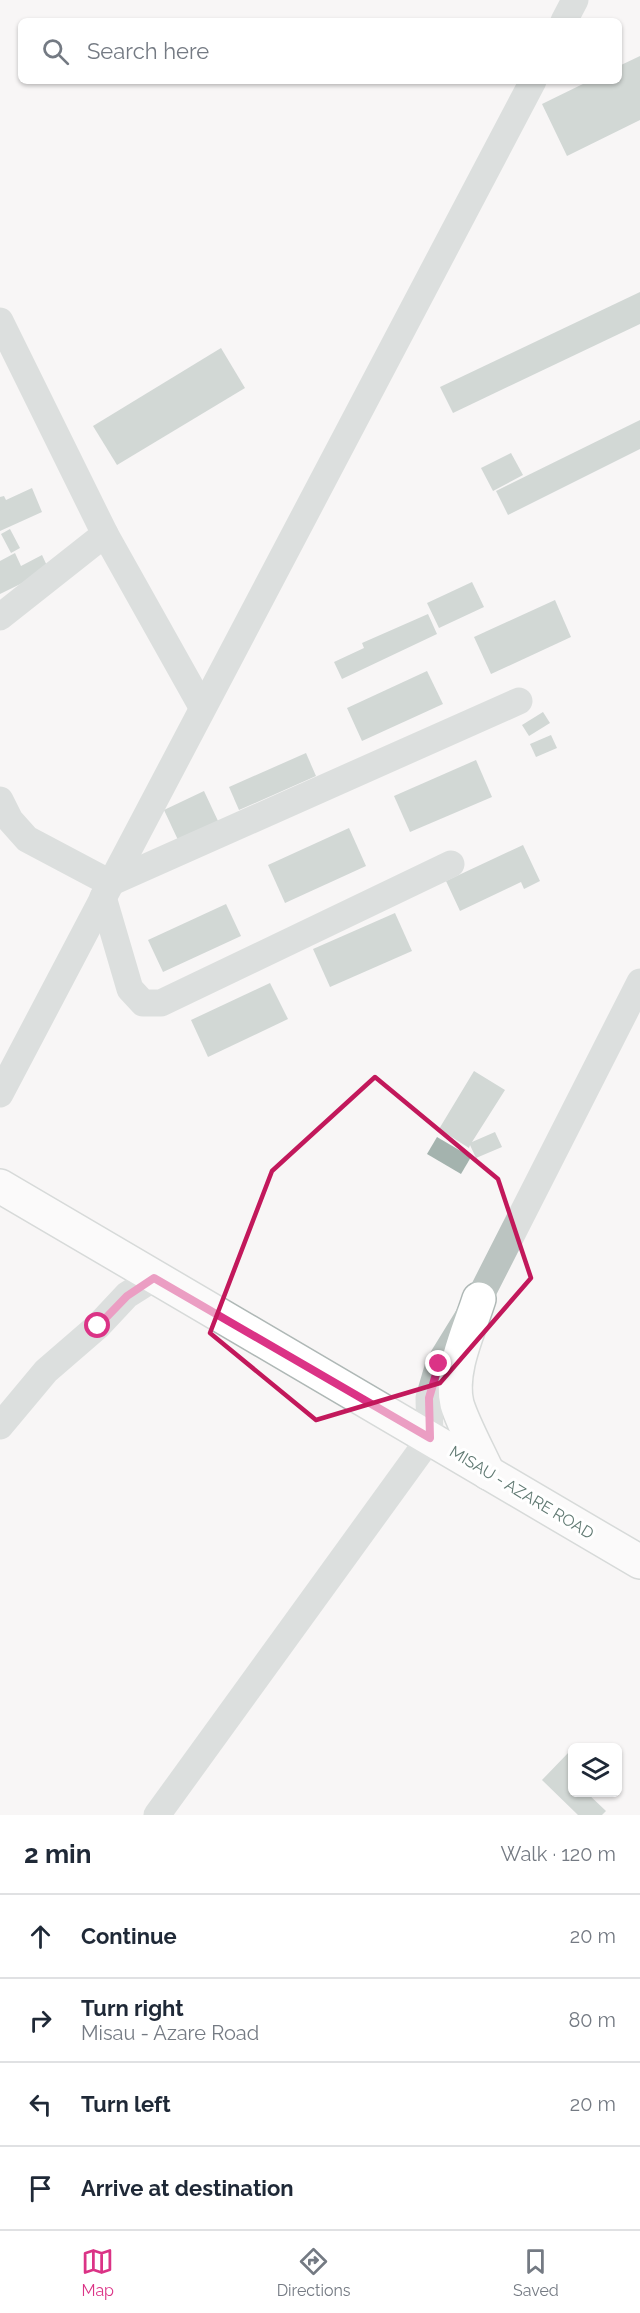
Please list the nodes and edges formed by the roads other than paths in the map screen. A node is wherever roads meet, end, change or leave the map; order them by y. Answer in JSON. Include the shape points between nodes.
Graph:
{"nodes":[{"id":1,"x":575,"y":0,"type":"edge"},
{"id":2,"x":566,"y":18,"type":"edge"},
{"id":3,"x":531,"y":84,"type":"edge"},
{"id":4,"x":0,"y":321,"type":"edge"},
{"id":5,"x":105,"y":534,"type":"junction"},
{"id":6,"x":0,"y":617,"type":"edge"},
{"id":7,"x":519,"y":701,"type":"dead end"},
{"id":8,"x":202,"y":707,"type":"junction"},
{"id":9,"x":0,"y":800,"type":"edge"},
{"id":10,"x":451,"y":864,"type":"dead end"},
{"id":11,"x":106,"y":890,"type":"junction"},
{"id":12,"x":636,"y":1000,"type":"edge"},
{"id":13,"x":0,"y":1094,"type":"edge"},
{"id":14,"x":0,"y":1186,"type":"edge"},
{"id":15,"x":154,"y":1278,"type":"junction"},
{"id":16,"x":479,"y":1299,"type":"junction"},
{"id":17,"x":0,"y":1426,"type":"edge"},
{"id":18,"x":430,"y":1438,"type":"junction"},
{"id":19,"x":488,"y":1473,"type":"junction"},
{"id":20,"x":640,"y":1562,"type":"edge"},
{"id":21,"x":157,"y":1815,"type":"edge"}],
"edges":[{"from":1,"to":2,"type":"street"},
{"from":3,"to":8,"type":"street"},
{"from":4,"to":5,"type":"street"},
{"from":5,"to":6,"type":"street"},
{"from":5,"to":8,"type":"street"},
{"from":7,"to":11,"type":"street"},
{"from":8,"to":11,"type":"street"},
{"from":9,"to":11,"type":"street","via":[[10,820],[27,839]]},
{"from":10,"to":11,"type":"street","via":[[161,1004],[143,1003],[130,988]]},
{"from":11,"to":13,"type":"street"},
{"from":12,"to":16,"type":"street"},
{"from":14,"to":15,"type":"main road","name":"MISAU - AZARE ROAD"},
{"from":15,"to":17,"type":"street","via":[[127,1296],[46,1371]]},
{"from":15,"to":18,"type":"main road","name":"MISAU - AZARE ROAD"},
{"from":16,"to":18,"type":"street","via":[[439,1364],[432,1383]]},
{"from":16,"to":19,"type":"main road","via":[[455,1388],[458,1406]]},
{"from":18,"to":19,"type":"main road","name":"MISAU - AZARE ROAD"},
{"from":18,"to":21,"type":"street"},
{"from":19,"to":20,"type":"main road","name":"MISAU - AZARE ROAD"}]}
